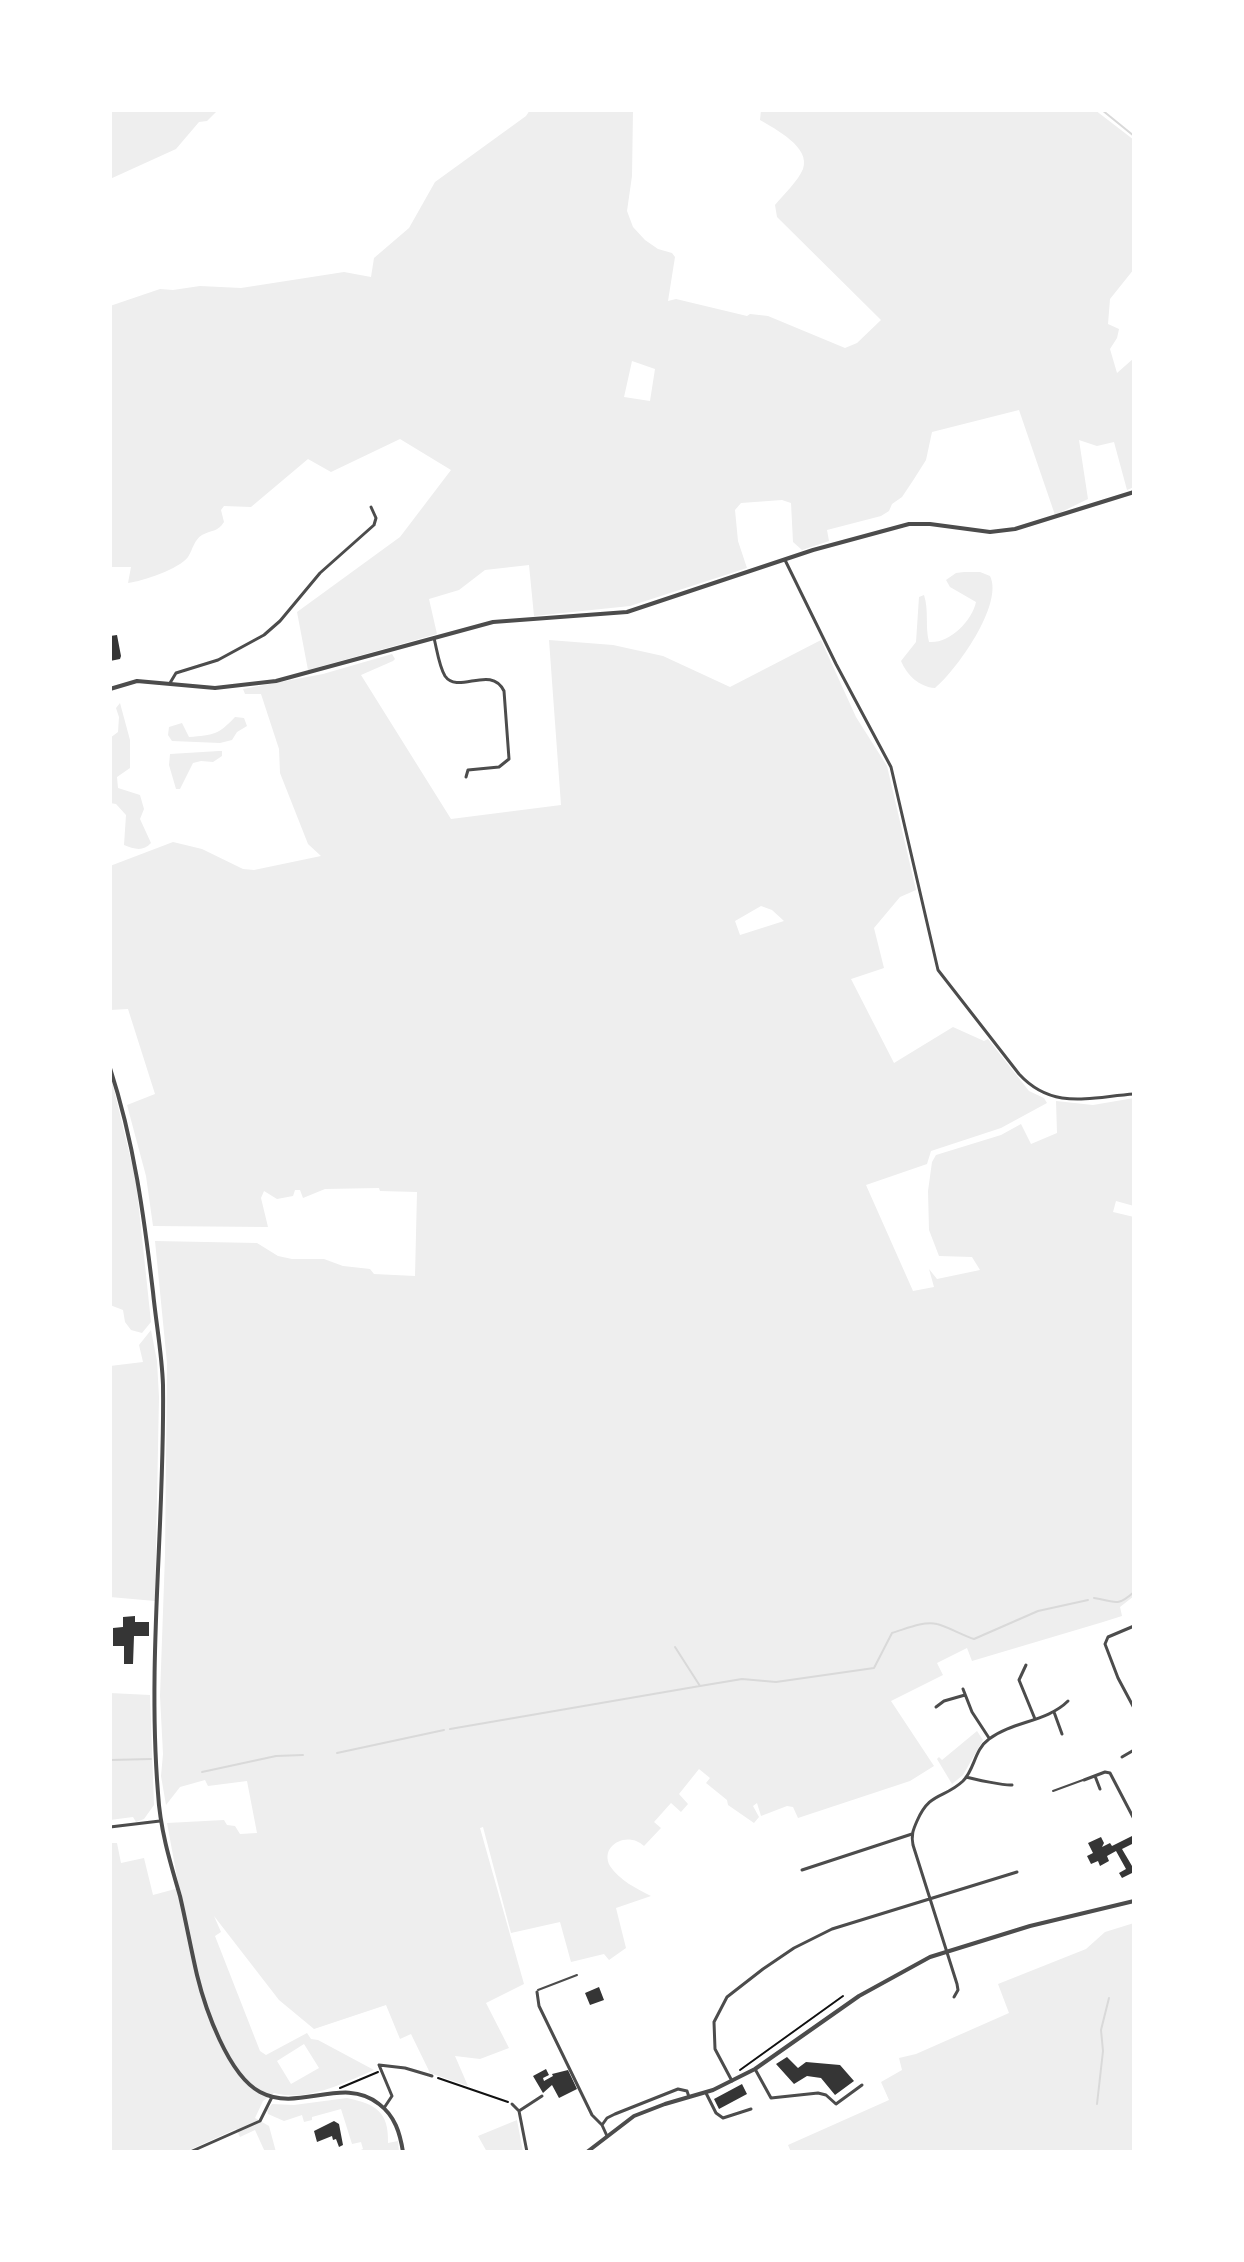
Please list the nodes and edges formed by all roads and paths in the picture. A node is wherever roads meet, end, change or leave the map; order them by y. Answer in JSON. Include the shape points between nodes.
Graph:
{"nodes":[{"id":1,"x":1134,"y":492,"type":"edge"},
{"id":2,"x":371,"y":507,"type":"dead end"},
{"id":3,"x":785,"y":559,"type":"junction"},
{"id":4,"x":434,"y":638,"type":"junction"},
{"id":5,"x":504,"y":677,"type":"dead end"},
{"id":6,"x":499,"y":683,"type":"junction"},
{"id":7,"x":169,"y":685,"type":"junction"},
{"id":8,"x":110,"y":689,"type":"edge"},
{"id":9,"x":465,"y":764,"type":"dead end"},
{"id":10,"x":468,"y":770,"type":"junction"},
{"id":11,"x":466,"y":777,"type":"dead end"},
{"id":12,"x":110,"y":1068,"type":"edge"},
{"id":13,"x":1134,"y":1094,"type":"edge"},
{"id":14,"x":1134,"y":1626,"type":"edge"},
{"id":15,"x":1026,"y":1665,"type":"dead end"},
{"id":16,"x":963,"y":1689,"type":"dead end"},
{"id":17,"x":965,"y":1695,"type":"junction"},
{"id":18,"x":1068,"y":1701,"type":"dead end"},
{"id":19,"x":936,"y":1707,"type":"dead end"},
{"id":20,"x":1134,"y":1708,"type":"edge"},
{"id":21,"x":1054,"y":1712,"type":"junction"},
{"id":22,"x":1035,"y":1719,"type":"junction"},
{"id":23,"x":1068,"y":1732,"type":"dead end"},
{"id":24,"x":989,"y":1738,"type":"junction"},
{"id":25,"x":1134,"y":1750,"type":"edge"},
{"id":26,"x":1122,"y":1757,"type":"dead end"},
{"id":27,"x":1095,"y":1776,"type":"junction"},
{"id":28,"x":966,"y":1777,"type":"junction"},
{"id":29,"x":1084,"y":1780,"type":"joint"},
{"id":30,"x":1012,"y":1785,"type":"dead end"},
{"id":31,"x":1100,"y":1789,"type":"dead end"},
{"id":32,"x":1053,"y":1791,"type":"dead end"},
{"id":33,"x":1134,"y":1819,"type":"edge"},
{"id":34,"x":160,"y":1821,"type":"junction"},
{"id":35,"x":110,"y":1827,"type":"edge"},
{"id":36,"x":912,"y":1834,"type":"junction"},
{"id":37,"x":802,"y":1870,"type":"dead end"},
{"id":38,"x":1017,"y":1872,"type":"dead end"},
{"id":39,"x":931,"y":1899,"type":"junction"},
{"id":40,"x":1134,"y":1901,"type":"edge"},
{"id":41,"x":947,"y":1951,"type":"junction"},
{"id":42,"x":577,"y":1975,"type":"dead end"},
{"id":43,"x":958,"y":1990,"type":"junction"},
{"id":44,"x":537,"y":1992,"type":"joint"},
{"id":45,"x":964,"y":1994,"type":"dead end"},
{"id":46,"x":843,"y":1996,"type":"dead end"},
{"id":47,"x":954,"y":1997,"type":"dead end"},
{"id":48,"x":755,"y":2069,"type":"junction"},
{"id":49,"x":379,"y":2071,"type":"junction"},
{"id":50,"x":736,"y":2073,"type":"dead end"},
{"id":51,"x":432,"y":2076,"type":"joint"},
{"id":52,"x":732,"y":2081,"type":"junction"},
{"id":53,"x":862,"y":2085,"type":"dead end"},
{"id":54,"x":333,"y":2089,"type":"dead end"},
{"id":55,"x":706,"y":2093,"type":"junction"},
{"id":56,"x":542,"y":2096,"type":"dead end"},
{"id":57,"x":272,"y":2097,"type":"junction"},
{"id":58,"x":689,"y":2097,"type":"junction"},
{"id":59,"x":512,"y":2104,"type":"joint"},
{"id":60,"x":384,"y":2108,"type":"junction"},
{"id":61,"x":751,"y":2109,"type":"dead end"},
{"id":62,"x":519,"y":2111,"type":"junction"},
{"id":63,"x":602,"y":2125,"type":"junction"},
{"id":64,"x":607,"y":2136,"type":"junction"},
{"id":65,"x":190,"y":2152,"type":"edge"},
{"id":66,"x":403,"y":2152,"type":"edge"},
{"id":67,"x":527,"y":2152,"type":"edge"},
{"id":68,"x":587,"y":2152,"type":"edge"}],
"edges":[{"from":1,"to":3,"type":"street","via":[[1020,529],[990,532],[909,524]]},
{"from":2,"to":7,"type":"street","via":[[374,525],[320,573],[269,631],[218,660],[176,673]]},
{"from":3,"to":4,"type":"street","via":[[627,612],[504,621]]},
{"from":3,"to":13,"type":"street","via":[[891,767],[941,975],[1033,1088],[1078,1100]]},
{"from":4,"to":6,"type":"street","via":[[449,680]]},
{"from":4,"to":7,"type":"street","via":[[258,685]]},
{"from":5,"to":6,"type":"street"},
{"from":6,"to":10,"type":"street","via":[[505,694],[509,759],[499,767]]},
{"from":7,"to":8,"type":"street","via":[[137,681]]},
{"from":9,"to":10,"type":"street"},
{"from":10,"to":11,"type":"street"},
{"from":12,"to":34,"type":"street","via":[[138,1173],[162,1374],[154,1696]]},
{"from":14,"to":20,"type":"street","via":[[1108,1637],[1105,1644]]},
{"from":15,"to":22,"type":"street","via":[[1019,1680]]},
{"from":16,"to":17,"type":"street"},
{"from":17,"to":19,"type":"street"},
{"from":17,"to":24,"type":"street"},
{"from":18,"to":21,"type":"street"},
{"from":21,"to":22,"type":"street"},
{"from":21,"to":23,"type":"street","via":[[1060,1735]]},
{"from":22,"to":24,"type":"street"},
{"from":24,"to":28,"type":"street"},
{"from":25,"to":26,"type":"street"},
{"from":27,"to":29,"type":"street"},
{"from":27,"to":31,"type":"street"},
{"from":27,"to":33,"type":"street","via":[[1111,1774]]},
{"from":28,"to":30,"type":"street"},
{"from":28,"to":36,"type":"street","via":[[929,1800]]},
{"from":29,"to":32,"type":"lane"},
{"from":34,"to":35,"type":"street"},
{"from":34,"to":57,"type":"street","via":[[211,2015],[240,2075]]},
{"from":36,"to":37,"type":"street"},
{"from":36,"to":39,"type":"street"},
{"from":38,"to":39,"type":"street"},
{"from":39,"to":41,"type":"street"},
{"from":39,"to":52,"type":"street","via":[[820,1934],[727,1997],[712,2031]]},
{"from":40,"to":41,"type":"street"},
{"from":41,"to":43,"type":"street"},
{"from":41,"to":48,"type":"street","via":[[859,1996]]},
{"from":42,"to":44,"type":"lane"},
{"from":43,"to":45,"type":"street"},
{"from":43,"to":47,"type":"street"},
{"from":44,"to":63,"type":"street","via":[[592,2115]]},
{"from":46,"to":50,"type":"path"},
{"from":48,"to":52,"type":"street"},
{"from":48,"to":53,"type":"street","via":[[768,2095],[775,2098],[818,2093],[836,2104]]},
{"from":49,"to":51,"type":"street","via":[[379,2065]]},
{"from":49,"to":54,"type":"path"},
{"from":49,"to":60,"type":"street","via":[[392,2096]]},
{"from":51,"to":59,"type":"path"},
{"from":52,"to":55,"type":"street"},
{"from":55,"to":58,"type":"street"},
{"from":55,"to":61,"type":"street","via":[[723,2118]]},
{"from":56,"to":62,"type":"street"},
{"from":57,"to":60,"type":"street","via":[[294,2100],[352,2092]]},
{"from":57,"to":65,"type":"street","via":[[260,2121]]},
{"from":58,"to":63,"type":"street","via":[[678,2089]]},
{"from":58,"to":64,"type":"street","via":[[645,2110]]},
{"from":59,"to":62,"type":"street"},
{"from":60,"to":66,"type":"street","via":[[398,2128]]},
{"from":62,"to":67,"type":"street"},
{"from":63,"to":64,"type":"street"},
{"from":64,"to":68,"type":"street"}]}
